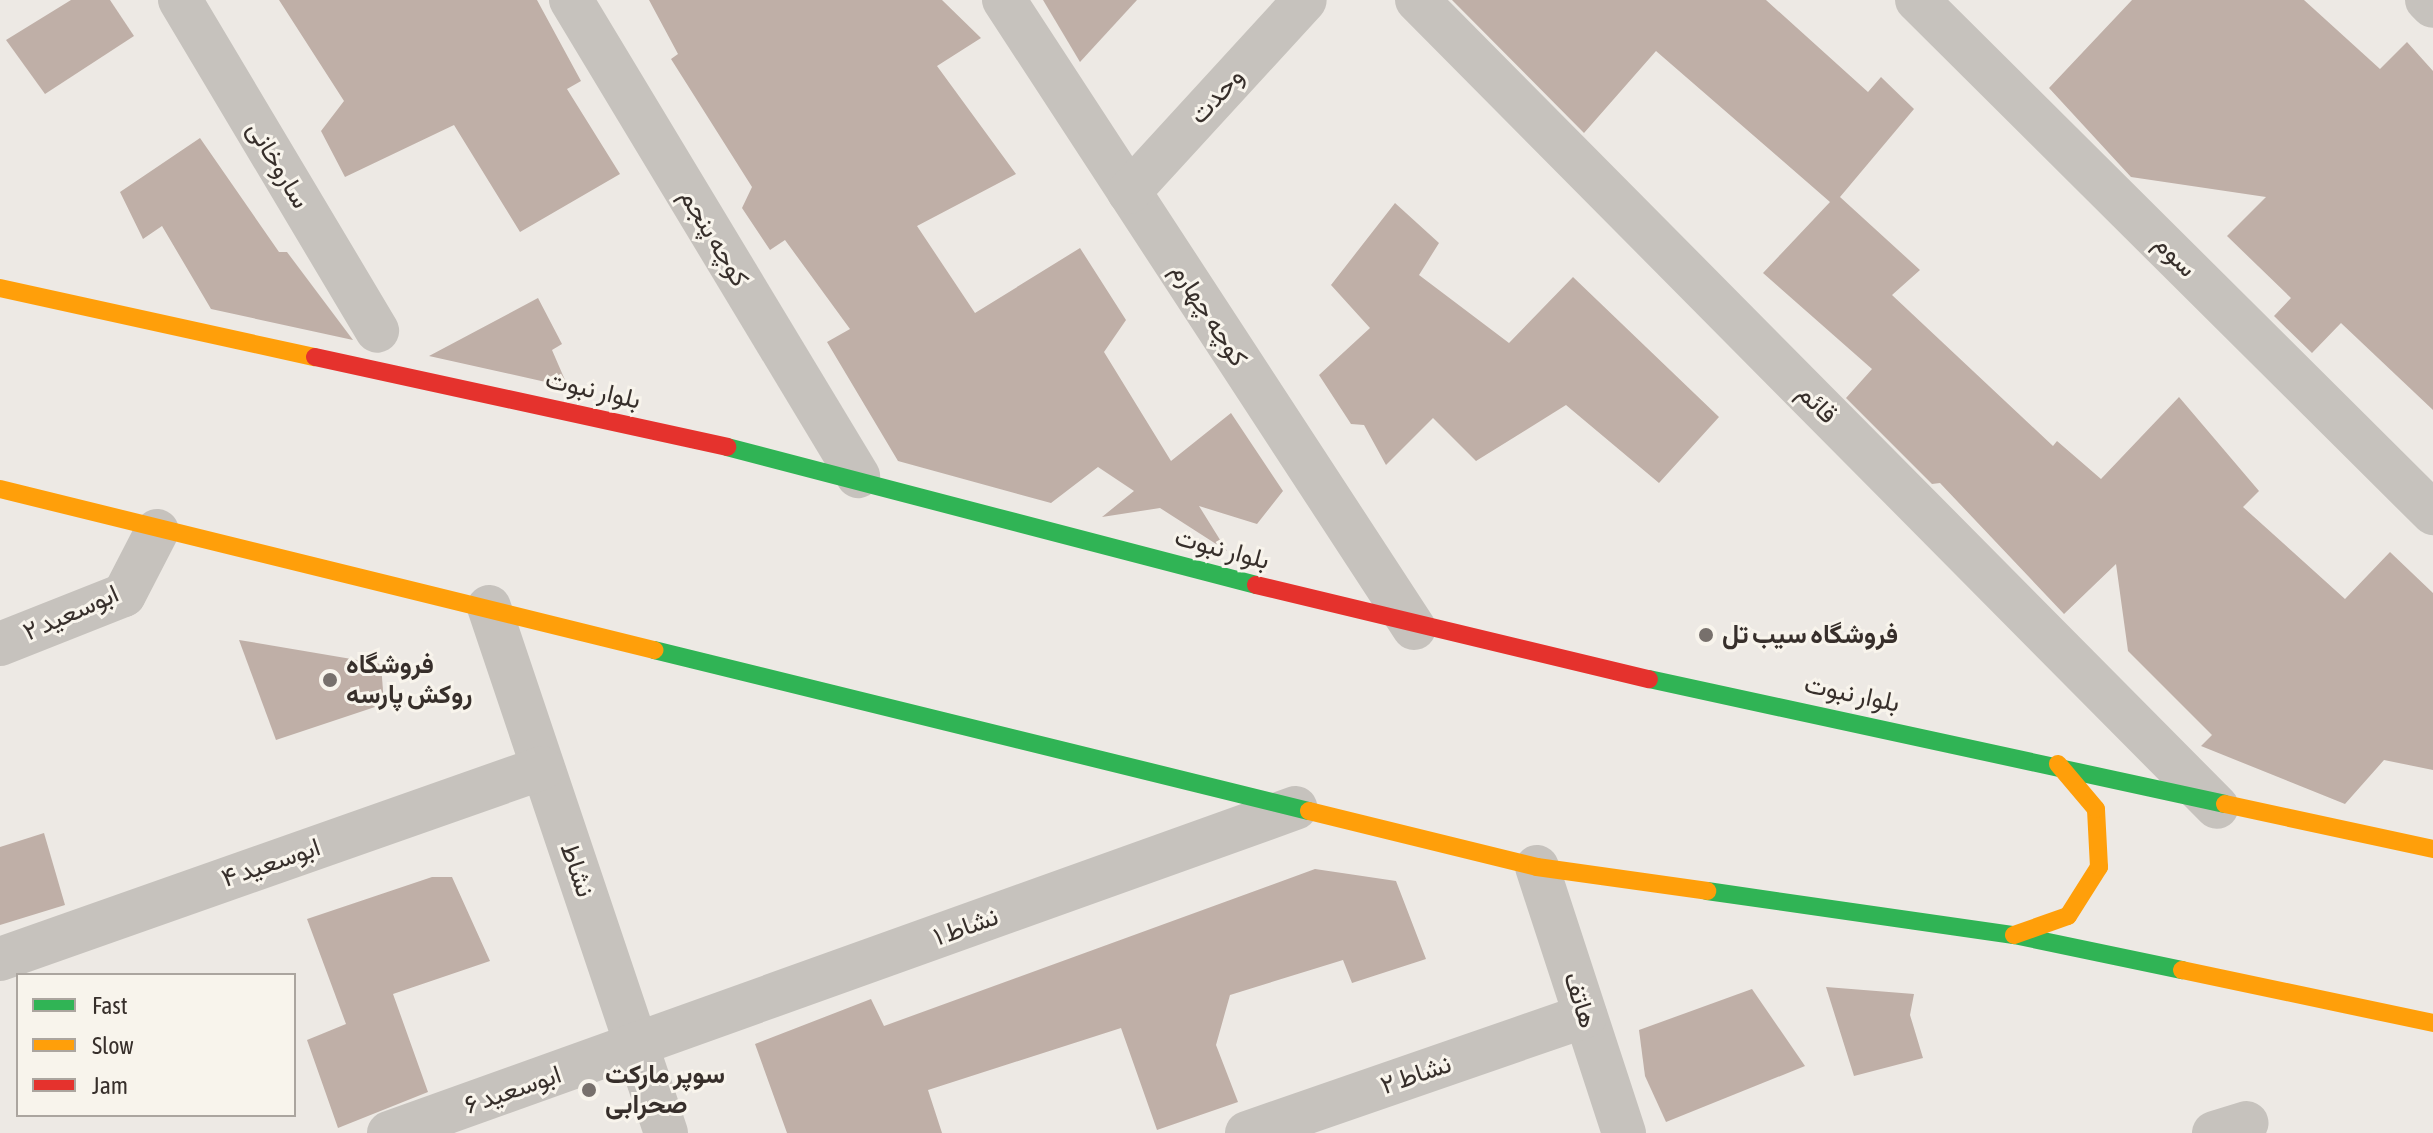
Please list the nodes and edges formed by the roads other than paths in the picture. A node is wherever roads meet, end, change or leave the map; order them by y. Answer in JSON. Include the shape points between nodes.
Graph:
{"nodes":[{"id":1,"x":180,"y":0,"type":"edge"},
{"id":2,"x":571,"y":0,"type":"edge"},
{"id":3,"x":1004,"y":0,"type":"edge"},
{"id":4,"x":1305,"y":0,"type":"edge"},
{"id":5,"x":1417,"y":0,"type":"edge"},
{"id":6,"x":1917,"y":0,"type":"edge"},
{"id":7,"x":2427,"y":0,"type":"edge"},
{"id":8,"x":2433,"y":6,"type":"edge"},
{"id":9,"x":1129,"y":192,"type":"junction"},
{"id":10,"x":0,"y":288,"type":"edge"},
{"id":11,"x":377,"y":331,"type":"dead end"},
{"id":12,"x":858,"y":476,"type":"junction"},
{"id":13,"x":0,"y":489,"type":"edge"},
{"id":14,"x":2433,"y":513,"type":"edge"},
{"id":15,"x":157,"y":531,"type":"junction"},
{"id":16,"x":489,"y":607,"type":"junction"},
{"id":17,"x":1414,"y":628,"type":"junction"},
{"id":18,"x":0,"y":644,"type":"edge"},
{"id":19,"x":2058,"y":764,"type":"junction"},
{"id":20,"x":542,"y":768,"type":"junction"},
{"id":21,"x":2217,"y":807,"type":"junction"},
{"id":22,"x":1295,"y":808,"type":"junction"},
{"id":23,"x":2433,"y":849,"type":"edge"},
{"id":24,"x":1537,"y":867,"type":"junction"},
{"id":25,"x":2014,"y":935,"type":"junction"},
{"id":26,"x":0,"y":959,"type":"edge"},
{"id":27,"x":1585,"y":1016,"type":"junction"},
{"id":28,"x":2433,"y":1023,"type":"edge"},
{"id":29,"x":637,"y":1046,"type":"junction"},
{"id":30,"x":389,"y":1133,"type":"edge"},
{"id":31,"x":666,"y":1133,"type":"edge"},
{"id":32,"x":1247,"y":1133,"type":"edge"},
{"id":33,"x":1624,"y":1133,"type":"edge"}],
"edges":[{"from":1,"to":11,"type":"street","name":"ساروخانی"},
{"from":2,"to":12,"type":"street","name":"کوچه پنجم"},
{"from":3,"to":9,"type":"street","name":"کوچه چهارم"},
{"from":4,"to":9,"type":"street","name":"وحدت"},
{"from":5,"to":21,"type":"street","name":"قائم"},
{"from":6,"to":14,"type":"street","name":"سوم"},
{"from":7,"to":8,"type":"street"},
{"from":9,"to":17,"type":"street","name":"کوچه چهارم"},
{"from":10,"to":12,"type":"main road","name":"بلوار نبوت"},
{"from":12,"to":17,"type":"main road","name":"بلوار نبوت"},
{"from":13,"to":15,"type":"main road"},
{"from":15,"to":16,"type":"main road"},
{"from":15,"to":18,"type":"street","name":"ابوسعید ۲","via":[[124,595]]},
{"from":16,"to":20,"type":"street","name":"نشاط"},
{"from":16,"to":22,"type":"main road"},
{"from":17,"to":19,"type":"main road","name":"بلوار نبوت"},
{"from":19,"to":21,"type":"main road","name":"بلوار نبوت"},
{"from":19,"to":25,"type":"main road","via":[[2096,809],[2099,867],[2068,916]]},
{"from":20,"to":26,"type":"street","name":"ابوسعید ۴"},
{"from":20,"to":29,"type":"street","name":"نشاط"},
{"from":21,"to":23,"type":"main road","name":"بلوار نبوت"},
{"from":22,"to":24,"type":"main road"},
{"from":22,"to":29,"type":"street","name":"نشاط ۱"},
{"from":24,"to":25,"type":"main road"},
{"from":24,"to":27,"type":"street","name":"هاتف"},
{"from":25,"to":28,"type":"main road"},
{"from":27,"to":32,"type":"street","name":"نشاط ۲"},
{"from":27,"to":33,"type":"street","name":"هاتف"},
{"from":29,"to":30,"type":"street","name":"ابوسعید ۶"},
{"from":29,"to":31,"type":"street","name":"نشاط"}]}
